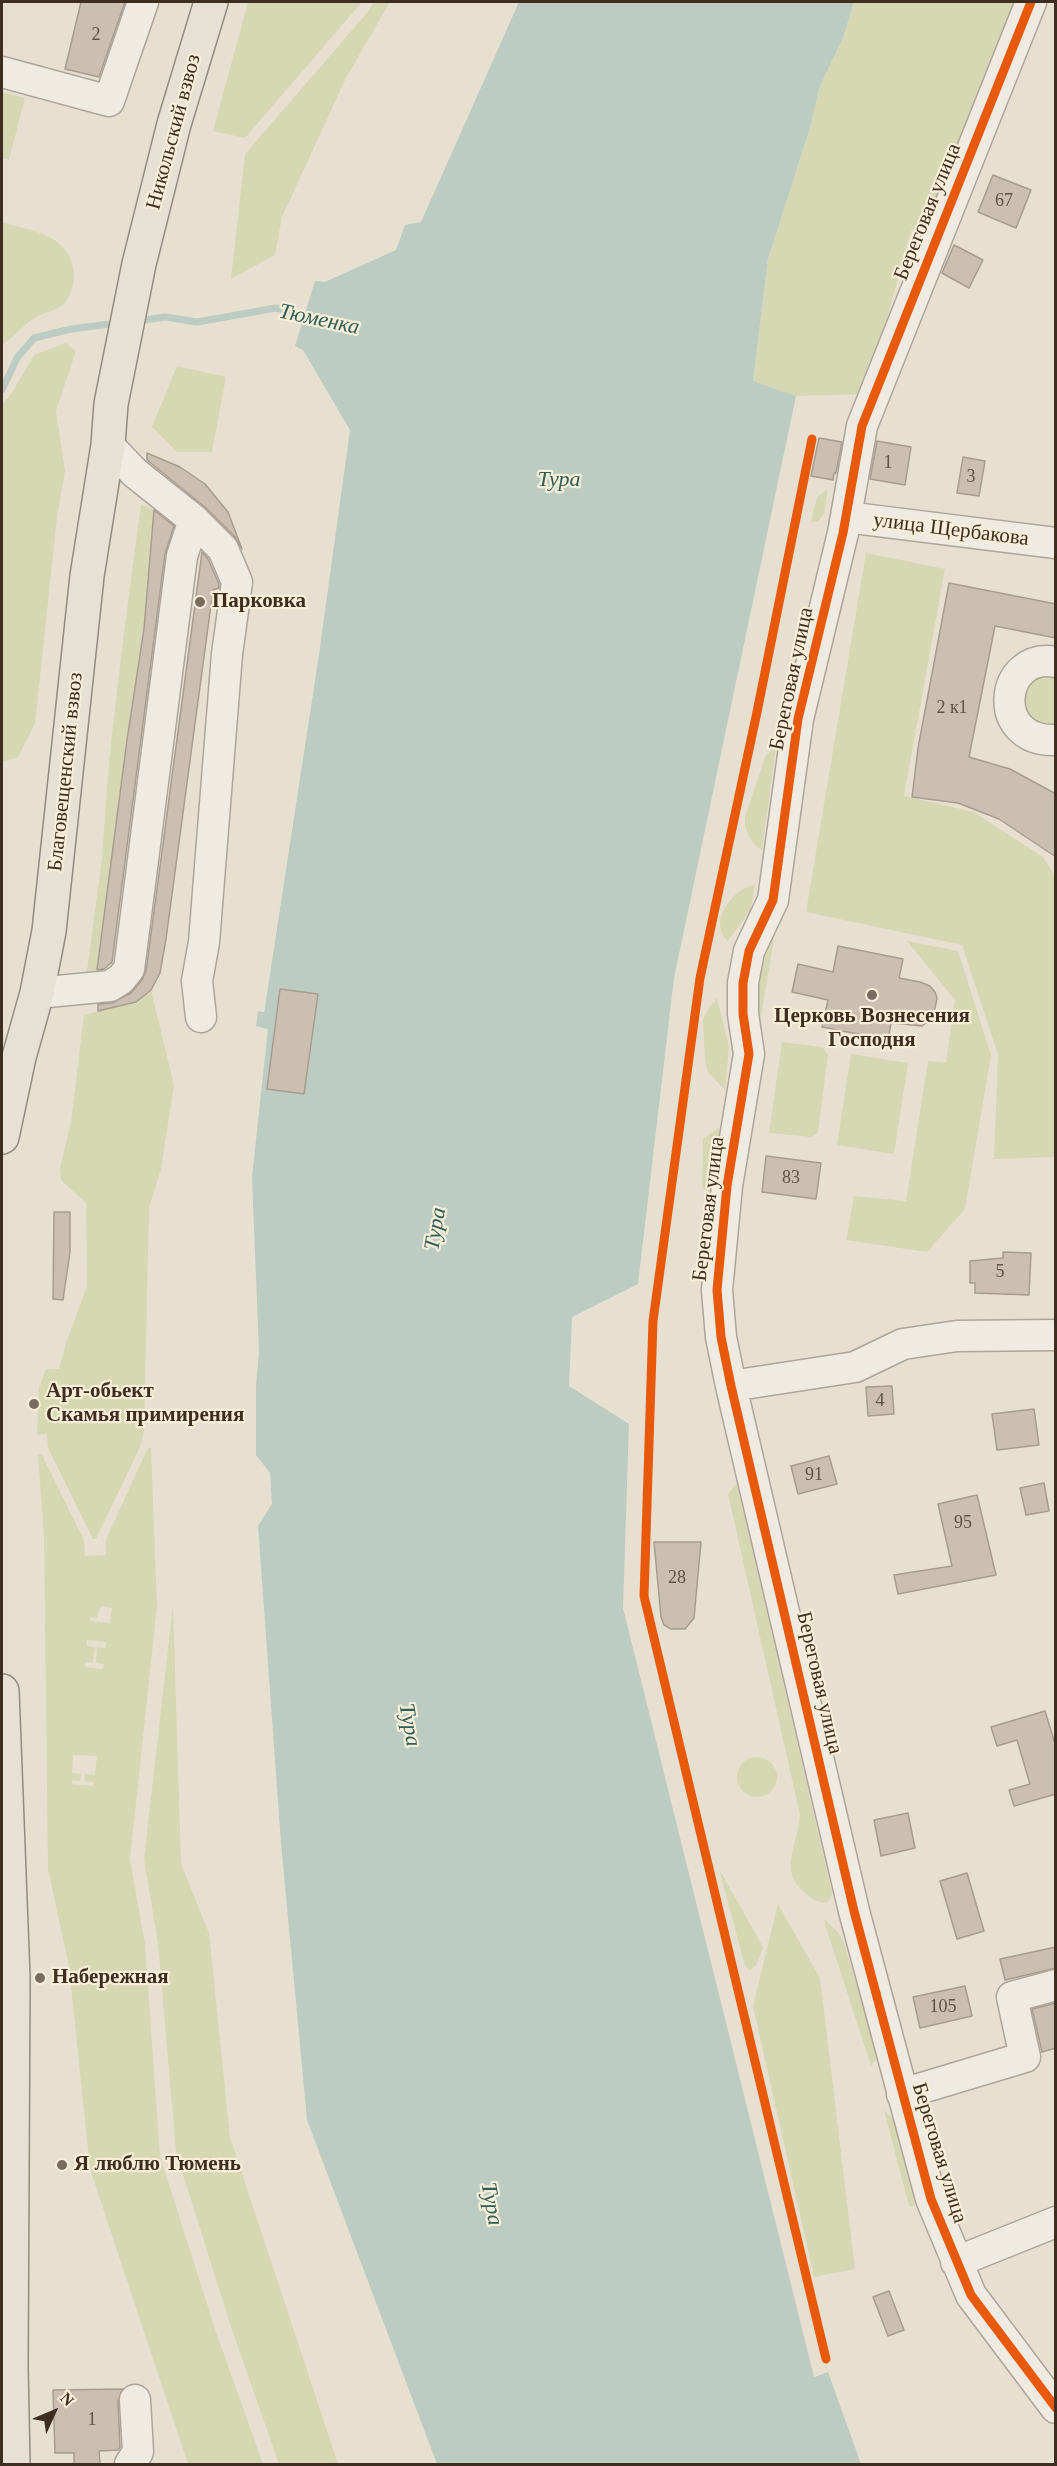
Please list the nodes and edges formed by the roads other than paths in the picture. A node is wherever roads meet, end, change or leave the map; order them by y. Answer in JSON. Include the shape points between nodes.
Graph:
{"nodes":[{"id":1,"x":143,"y":2,"type":"edge"},
{"id":2,"x":211,"y":2,"type":"edge"},
{"id":3,"x":1031,"y":2,"type":"edge"},
{"id":4,"x":2,"y":72,"type":"edge"},
{"id":5,"x":111,"y":404,"type":"joint"},
{"id":6,"x":108,"y":445,"type":"junction"},
{"id":7,"x":846,"y":516,"type":"junction"},
{"id":8,"x":194,"y":520,"type":"junction"},
{"id":9,"x":1056,"y":543,"type":"edge"},
{"id":10,"x":1056,"y":662,"type":"edge"},
{"id":11,"x":1052,"y":748,"type":"edge"},
{"id":12,"x":37,"y":993,"type":"junction"},
{"id":13,"x":201,"y":1017,"type":"dead end"},
{"id":14,"x":2,"y":1137,"type":"edge"},
{"id":15,"x":1056,"y":1335,"type":"edge"},
{"id":16,"x":730,"y":1386,"type":"junction"},
{"id":17,"x":2,"y":1691,"type":"edge"},
{"id":18,"x":1056,"y":1984,"type":"edge"},
{"id":19,"x":7,"y":2047,"type":"edge"},
{"id":20,"x":902,"y":2094,"type":"junction"},
{"id":21,"x":1056,"y":2223,"type":"edge"},
{"id":22,"x":956,"y":2262,"type":"junction"},
{"id":23,"x":135,"y":2400,"type":"dead end"},
{"id":24,"x":1056,"y":2408,"type":"edge"},
{"id":25,"x":13,"y":2464,"type":"edge"},
{"id":26,"x":130,"y":2464,"type":"edge"}],
"edges":[{"from":1,"to":4,"type":"street","via":[[109,101]]},
{"from":2,"to":5,"type":"main road","name":"Никольский взвоз","via":[[174,124],[139,264]]},
{"from":3,"to":7,"type":"street","name":"Береговая улица","via":[[862,426]]},
{"from":5,"to":6,"type":"main road","name":"Благовещенский взвоз"},
{"from":6,"to":8,"type":"street","via":[[135,473]]},
{"from":6,"to":12,"type":"main road","name":"Благовещенский взвоз","via":[[87,576],[49,931]]},
{"from":7,"to":9,"type":"street","name":"улица Щербакова"},
{"from":7,"to":16,"type":"street","name":"Береговая улица","via":[[798,719],[772,900],[749,951],[742,983],[749,1054],[727,1186],[717,1290]]},
{"from":8,"to":12,"type":"street","via":[[182,556],[129,969],[110,986]]},
{"from":8,"to":13,"type":"street","via":[[223,549],[237,582],[227,654],[204,942],[197,981]]},
{"from":10,"to":11,"type":"street","via":[[1036,663],[1024,669],[1009,691],[1008,705],[1019,729]]},
{"from":12,"to":14,"type":"main road","name":"Благовещенский взвоз"},
{"from":15,"to":16,"type":"street","via":[[946,1337],[903,1344],[855,1367]]},
{"from":16,"to":20,"type":"street","name":"Береговая улица","via":[[854,1911]]},
{"from":17,"to":19,"type":"main road","via":[[13,1978]]},
{"from":18,"to":20,"type":"street","via":[[1012,1996],[1025,2057]]},
{"from":19,"to":25,"type":"main road"},
{"from":20,"to":22,"type":"street","name":"Береговая улица","via":[[931,2199]]},
{"from":21,"to":22,"type":"street"},
{"from":22,"to":24,"type":"street","name":"Береговая улица","via":[[971,2295]]},
{"from":23,"to":26,"type":"street","via":[[138,2452]]}]}
